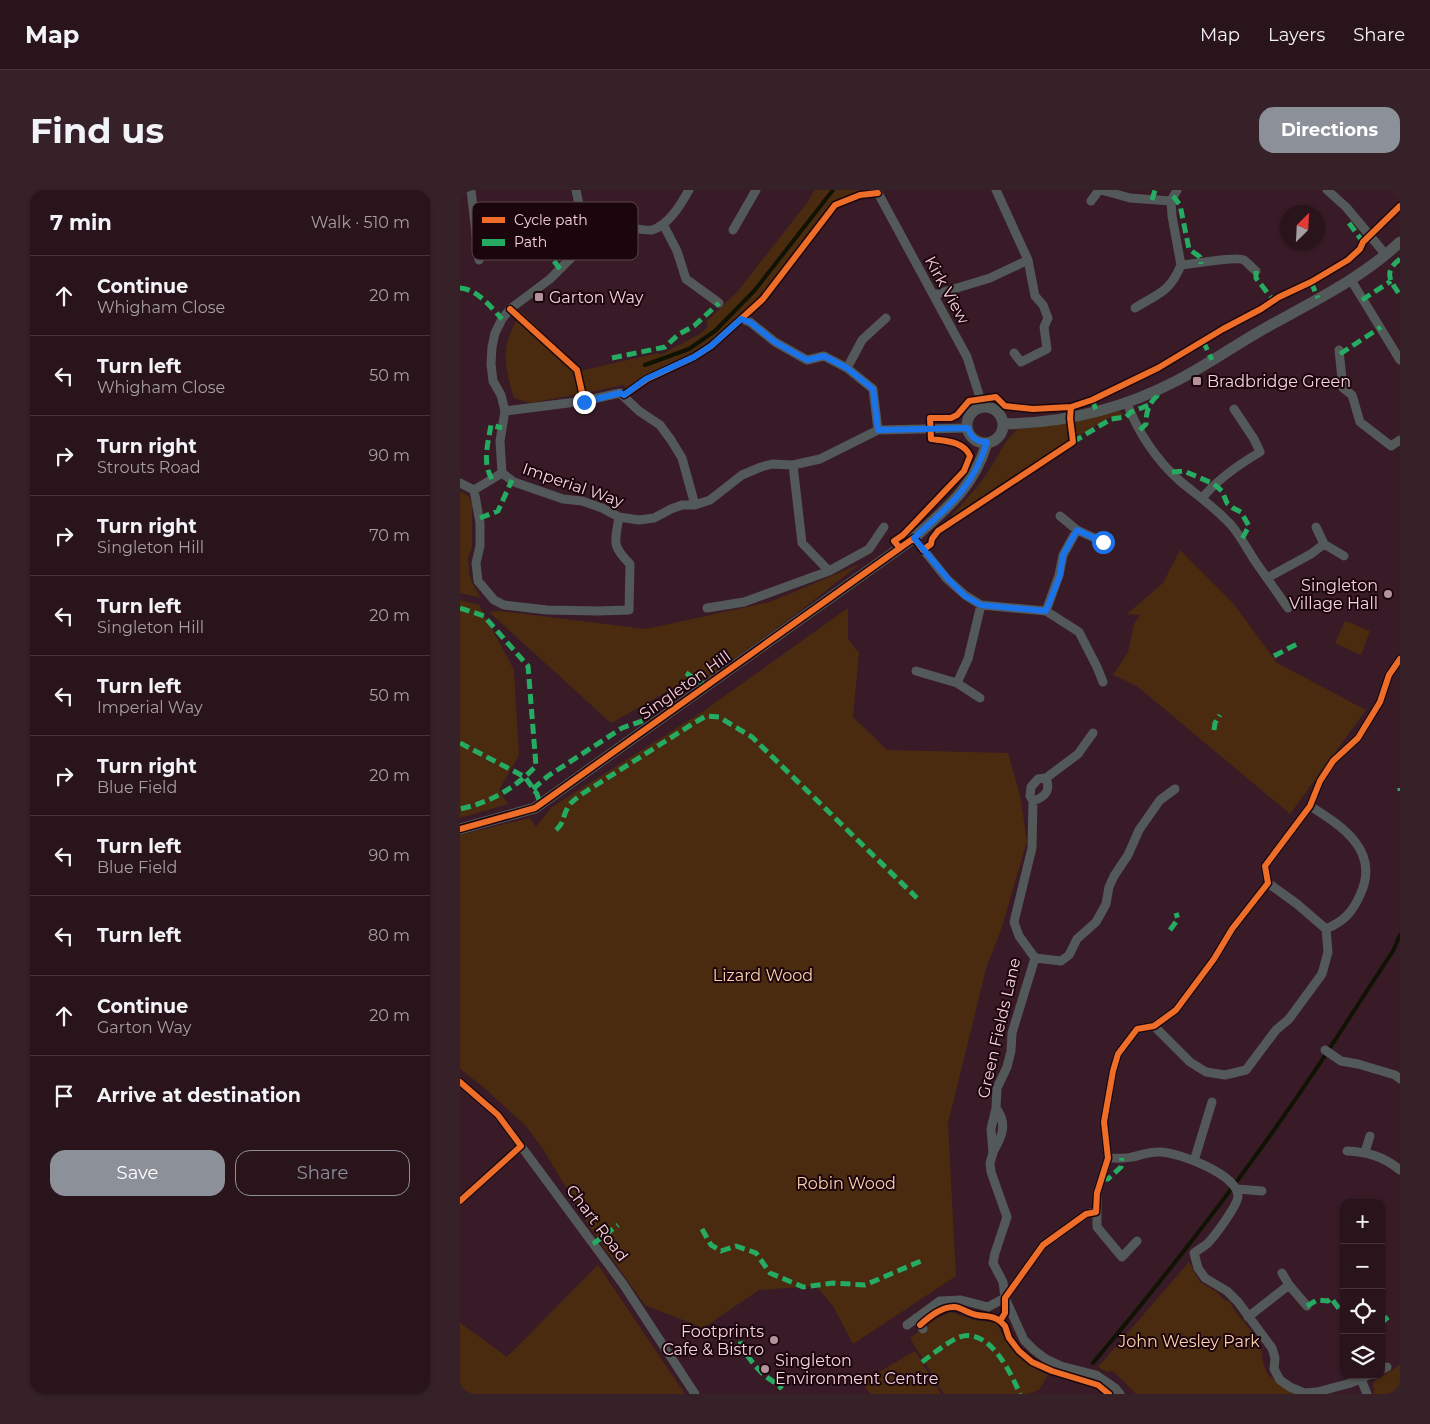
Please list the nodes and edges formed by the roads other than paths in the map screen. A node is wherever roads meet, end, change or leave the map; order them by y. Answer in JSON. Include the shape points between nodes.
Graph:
{"nodes":[{"id":1,"x":689,"y":190,"type":"edge"},
{"id":2,"x":745,"y":190,"type":"edge"},
{"id":3,"x":878,"y":190,"type":"edge"},
{"id":4,"x":996,"y":190,"type":"edge"},
{"id":5,"x":1100,"y":190,"type":"edge"},
{"id":6,"x":1177,"y":190,"type":"edge"},
{"id":7,"x":1327,"y":190,"type":"edge"},
{"id":8,"x":755,"y":192,"type":"edge"},
{"id":9,"x":1091,"y":201,"type":"dead end"},
{"id":10,"x":1171,"y":201,"type":"junction"},
{"id":11,"x":663,"y":224,"type":"junction"},
{"id":12,"x":638,"y":228,"type":"edge"},
{"id":13,"x":733,"y":230,"type":"dead end"},
{"id":14,"x":1400,"y":242,"type":"edge"},
{"id":15,"x":1386,"y":255,"type":"junction"},
{"id":16,"x":570,"y":260,"type":"edge"},
{"id":17,"x":1028,"y":260,"type":"junction"},
{"id":18,"x":1181,"y":265,"type":"junction"},
{"id":19,"x":1256,"y":271,"type":"dead end"},
{"id":20,"x":1351,"y":280,"type":"junction"},
{"id":21,"x":934,"y":295,"type":"junction"},
{"id":22,"x":718,"y":303,"type":"dead end"},
{"id":23,"x":1135,"y":308,"type":"dead end"},
{"id":24,"x":886,"y":318,"type":"dead end"},
{"id":25,"x":741,"y":319,"type":"dead end"},
{"id":26,"x":1339,"y":350,"type":"dead end"},
{"id":27,"x":1014,"y":354,"type":"dead end"},
{"id":28,"x":1400,"y":360,"type":"edge"},
{"id":29,"x":847,"y":368,"type":"junction"},
{"id":30,"x":1127,"y":403,"type":"junction"},
{"id":31,"x":983,"y":407,"type":"junction"},
{"id":32,"x":1234,"y":409,"type":"dead end"},
{"id":33,"x":505,"y":411,"type":"junction"},
{"id":34,"x":1003,"y":424,"type":"junction"},
{"id":35,"x":968,"y":428,"type":"junction"},
{"id":36,"x":878,"y":430,"type":"junction"},
{"id":37,"x":1400,"y":440,"type":"edge"},
{"id":38,"x":987,"y":442,"type":"junction"},
{"id":39,"x":793,"y":465,"type":"junction"},
{"id":40,"x":502,"y":473,"type":"junction"},
{"id":41,"x":460,"y":483,"type":"edge"},
{"id":42,"x":474,"y":490,"type":"junction"},
{"id":43,"x":1202,"y":498,"type":"junction"},
{"id":44,"x":695,"y":505,"type":"junction"},
{"id":45,"x":1060,"y":516,"type":"dead end"},
{"id":46,"x":619,"y":517,"type":"junction"},
{"id":47,"x":884,"y":527,"type":"dead end"},
{"id":48,"x":1316,"y":527,"type":"dead end"},
{"id":49,"x":1077,"y":530,"type":"junction"},
{"id":50,"x":914,"y":538,"type":"junction"},
{"id":51,"x":1103,"y":542,"type":"dead end"},
{"id":52,"x":1324,"y":544,"type":"junction"},
{"id":53,"x":1344,"y":556,"type":"dead end"},
{"id":54,"x":829,"y":572,"type":"junction"},
{"id":55,"x":1267,"y":578,"type":"junction"},
{"id":56,"x":981,"y":605,"type":"junction"},
{"id":57,"x":707,"y":608,"type":"dead end"},
{"id":58,"x":1288,"y":608,"type":"dead end"},
{"id":59,"x":1046,"y":611,"type":"junction"},
{"id":60,"x":1400,"y":659,"type":"edge"},
{"id":61,"x":916,"y":670,"type":"dead end"},
{"id":62,"x":1103,"y":682,"type":"dead end"},
{"id":63,"x":956,"y":683,"type":"junction"},
{"id":64,"x":980,"y":698,"type":"dead end"},
{"id":65,"x":1093,"y":733,"type":"dead end"},
{"id":66,"x":1046,"y":778,"type":"junction"},
{"id":67,"x":1175,"y":789,"type":"dead end"},
{"id":68,"x":1033,"y":801,"type":"junction"},
{"id":69,"x":1310,"y":806,"type":"junction"},
{"id":70,"x":460,"y":829,"type":"edge"},
{"id":71,"x":1268,"y":883,"type":"junction"},
{"id":72,"x":1326,"y":929,"type":"junction"},
{"id":73,"x":1035,"y":958,"type":"junction"},
{"id":74,"x":1154,"y":1026,"type":"junction"},
{"id":75,"x":1325,"y":1050,"type":"dead end"},
{"id":76,"x":1398,"y":1074,"type":"edge"},
{"id":77,"x":460,"y":1082,"type":"edge"},
{"id":78,"x":1212,"y":1102,"type":"dead end"},
{"id":79,"x":1370,"y":1136,"type":"dead end"},
{"id":80,"x":521,"y":1146,"type":"junction"},
{"id":81,"x":1347,"y":1151,"type":"dead end"},
{"id":82,"x":1366,"y":1152,"type":"junction"},
{"id":83,"x":1108,"y":1158,"type":"junction"},
{"id":84,"x":1194,"y":1161,"type":"junction"},
{"id":85,"x":1400,"y":1170,"type":"edge"},
{"id":86,"x":1236,"y":1190,"type":"junction"},
{"id":87,"x":1262,"y":1191,"type":"dead end"},
{"id":88,"x":460,"y":1201,"type":"edge"},
{"id":89,"x":1096,"y":1212,"type":"junction"},
{"id":90,"x":1137,"y":1241,"type":"dead end"},
{"id":91,"x":1282,"y":1273,"type":"dead end"},
{"id":92,"x":1289,"y":1285,"type":"junction"},
{"id":93,"x":1005,"y":1298,"type":"junction"},
{"id":94,"x":1307,"y":1306,"type":"dead end"},
{"id":95,"x":1248,"y":1317,"type":"junction"},
{"id":96,"x":916,"y":1318,"type":"junction"},
{"id":97,"x":907,"y":1325,"type":"dead end"},
{"id":98,"x":923,"y":1329,"type":"dead end"},
{"id":99,"x":1359,"y":1379,"type":"edge"},
{"id":100,"x":1365,"y":1379,"type":"edge"},
{"id":101,"x":695,"y":1394,"type":"edge"},
{"id":102,"x":1120,"y":1394,"type":"edge"},
{"id":103,"x":1367,"y":1394,"type":"edge"}],
"edges":[{"from":1,"to":11,"type":"street","via":[[681,206]]},
{"from":2,"to":8,"type":"street"},
{"from":3,"to":21,"type":"street","name":"Kirk View","via":[[904,245]]},
{"from":4,"to":17,"type":"street"},
{"from":5,"to":9,"type":"street"},
{"from":5,"to":10,"type":"street","via":[[1130,198]]},
{"from":6,"to":10,"type":"street"},
{"from":7,"to":15,"type":"street"},
{"from":8,"to":13,"type":"street"},
{"from":10,"to":18,"type":"street"},
{"from":11,"to":12,"type":"street","via":[[651,230]]},
{"from":11,"to":22,"type":"street","via":[[686,279]]},
{"from":14,"to":15,"type":"street"},
{"from":15,"to":20,"type":"street"},
{"from":16,"to":33,"type":"street","name":"Imperial Way","via":[[510,309],[498,324],[491,364],[493,381]]},
{"from":17,"to":21,"type":"street","via":[[990,278]]},
{"from":17,"to":27,"type":"street","via":[[1035,296],[1048,318],[1044,327],[1047,349],[1021,362]]},
{"from":18,"to":19,"type":"street","via":[[1231,259],[1243,260]]},
{"from":18,"to":23,"type":"street","via":[[1166,290]]},
{"from":20,"to":28,"type":"street"},
{"from":20,"to":30,"type":"street","via":[[1179,380]]},
{"from":21,"to":31,"type":"street","name":"Kirk View","via":[[967,357]]},
{"from":24,"to":29,"type":"street","via":[[862,340]]},
{"from":25,"to":29,"type":"street","via":[[807,360],[824,356]]},
{"from":26,"to":37,"type":"street","via":[[1343,388],[1352,395],[1360,422],[1391,446]]},
{"from":29,"to":36,"type":"street","via":[[873,389]]},
{"from":30,"to":34,"type":"street","via":[[1059,420]]},
{"from":30,"to":43,"type":"street","via":[[1136,425],[1155,453],[1179,480]]},
{"from":31,"to":34,"type":"street","via":[[994,410]]},
{"from":31,"to":35,"type":"street","via":[[973,412]]},
{"from":32,"to":43,"type":"street","via":[[1260,452],[1234,467]]},
{"from":33,"to":40,"type":"street","name":"Imperial Way","via":[[500,441]]},
{"from":33,"to":44,"type":"street","via":[[584,402],[620,393],[660,425],[671,440],[682,458]]},
{"from":34,"to":38,"type":"street","name":"Singleton Hill","via":[[997,438]]},
{"from":35,"to":36,"type":"street","name":"Imperial Way"},
{"from":35,"to":38,"type":"street","via":[[977,440]]},
{"from":36,"to":39,"type":"street","name":"Imperial Way","via":[[820,459]]},
{"from":38,"to":50,"type":"street","name":"Singleton Hill","via":[[969,482],[946,509]]},
{"from":39,"to":44,"type":"street","name":"Imperial Way","via":[[761,467],[742,475],[710,500]]},
{"from":39,"to":54,"type":"street","via":[[802,543]]},
{"from":40,"to":42,"type":"street"},
{"from":40,"to":46,"type":"street","name":"Imperial Way","via":[[514,482],[563,499],[582,501]]},
{"from":41,"to":42,"type":"street"},
{"from":42,"to":46,"type":"street","via":[[480,523],[476,563],[478,581],[494,600],[504,605],[547,610],[629,610],[630,564],[615,544]]},
{"from":43,"to":55,"type":"street","via":[[1242,539]]},
{"from":44,"to":46,"type":"street","name":"Imperial Way","via":[[682,505],[654,518]]},
{"from":45,"to":49,"type":"street"},
{"from":47,"to":54,"type":"street","via":[[869,549]]},
{"from":48,"to":52,"type":"street"},
{"from":49,"to":51,"type":"street"},
{"from":49,"to":59,"type":"street","via":[[1063,555],[1060,575]]},
{"from":50,"to":56,"type":"street","via":[[948,579],[965,596]]},
{"from":50,"to":70,"type":"street","name":"Singleton Hill","via":[[535,808]]},
{"from":52,"to":53,"type":"street"},
{"from":52,"to":55,"type":"street"},
{"from":54,"to":57,"type":"street","via":[[744,602]]},
{"from":55,"to":58,"type":"street"},
{"from":56,"to":59,"type":"street"},
{"from":56,"to":63,"type":"street","via":[[968,659]]},
{"from":59,"to":62,"type":"street","via":[[1079,632]]},
{"from":60,"to":69,"type":"street","via":[[1389,675],[1380,702],[1358,738],[1334,761],[1320,781]]},
{"from":61,"to":63,"type":"street"},
{"from":63,"to":64,"type":"street"},
{"from":65,"to":66,"type":"street","name":"Green Fields Lane","via":[[1078,754]]},
{"from":66,"to":68,"type":"street","via":[[1047,792]]},
{"from":66,"to":68,"type":"street","name":"Green Fields Lane","via":[[1038,779],[1031,787]]},
{"from":67,"to":73,"type":"street","via":[[1160,800],[1139,830],[1114,876],[1106,904],[1096,922],[1077,939],[1069,955],[1061,961]]},
{"from":68,"to":73,"type":"street","name":"Green Fields Lane","via":[[1032,848],[1014,922],[1019,936]]},
{"from":69,"to":71,"type":"street","via":[[1265,866]]},
{"from":69,"to":72,"type":"street","via":[[1336,822],[1356,842],[1364,854],[1366,869],[1367,877],[1354,909]]},
{"from":71,"to":72,"type":"street"},
{"from":71,"to":74,"type":"street","via":[[1176,1010]]},
{"from":72,"to":74,"type":"street","via":[[1328,952],[1322,974],[1246,1070],[1225,1075],[1206,1072],[1190,1062]]},
{"from":73,"to":93,"type":"street","name":"Green Fields Lane","via":[[1012,1033],[1007,1067],[997,1088],[991,1129],[991,1172],[1007,1217],[993,1263],[1003,1282]]},
{"from":74,"to":83,"type":"street","via":[[1137,1029],[1118,1054],[1104,1122]]},
{"from":75,"to":76,"type":"street","via":[[1341,1061]]},
{"from":77,"to":80,"type":"street","name":"Chart Road","via":[[498,1116]]},
{"from":78,"to":84,"type":"street"},
{"from":79,"to":82,"type":"street"},
{"from":80,"to":88,"type":"street"},
{"from":80,"to":101,"type":"street","name":"Chart Road","via":[[623,1284]]},
{"from":81,"to":82,"type":"street"},
{"from":82,"to":85,"type":"street"},
{"from":83,"to":84,"type":"street","via":[[1131,1157],[1148,1151]]},
{"from":83,"to":89,"type":"street","via":[[1097,1193]]},
{"from":84,"to":86,"type":"street","via":[[1218,1172]]},
{"from":86,"to":87,"type":"street"},
{"from":86,"to":95,"type":"street","via":[[1238,1198],[1230,1212],[1208,1243],[1194,1253],[1205,1278],[1227,1291]]},
{"from":89,"to":90,"type":"street","via":[[1097,1227],[1122,1257]]},
{"from":89,"to":93,"type":"street","via":[[1086,1214],[1043,1245]]},
{"from":91,"to":92,"type":"street"},
{"from":92,"to":94,"type":"street"},
{"from":92,"to":95,"type":"street"},
{"from":93,"to":96,"type":"street","via":[[988,1307],[961,1300],[940,1301]]},
{"from":93,"to":102,"type":"street","name":"Green Fields Lane","via":[[1018,1330],[1034,1350],[1061,1366],[1096,1374]]},
{"from":95,"to":99,"type":"street","via":[[1272,1348],[1274,1369],[1280,1380],[1290,1387],[1304,1393],[1317,1392]]},
{"from":96,"to":97,"type":"street"},
{"from":96,"to":98,"type":"street"},
{"from":100,"to":103,"type":"street"}]}
